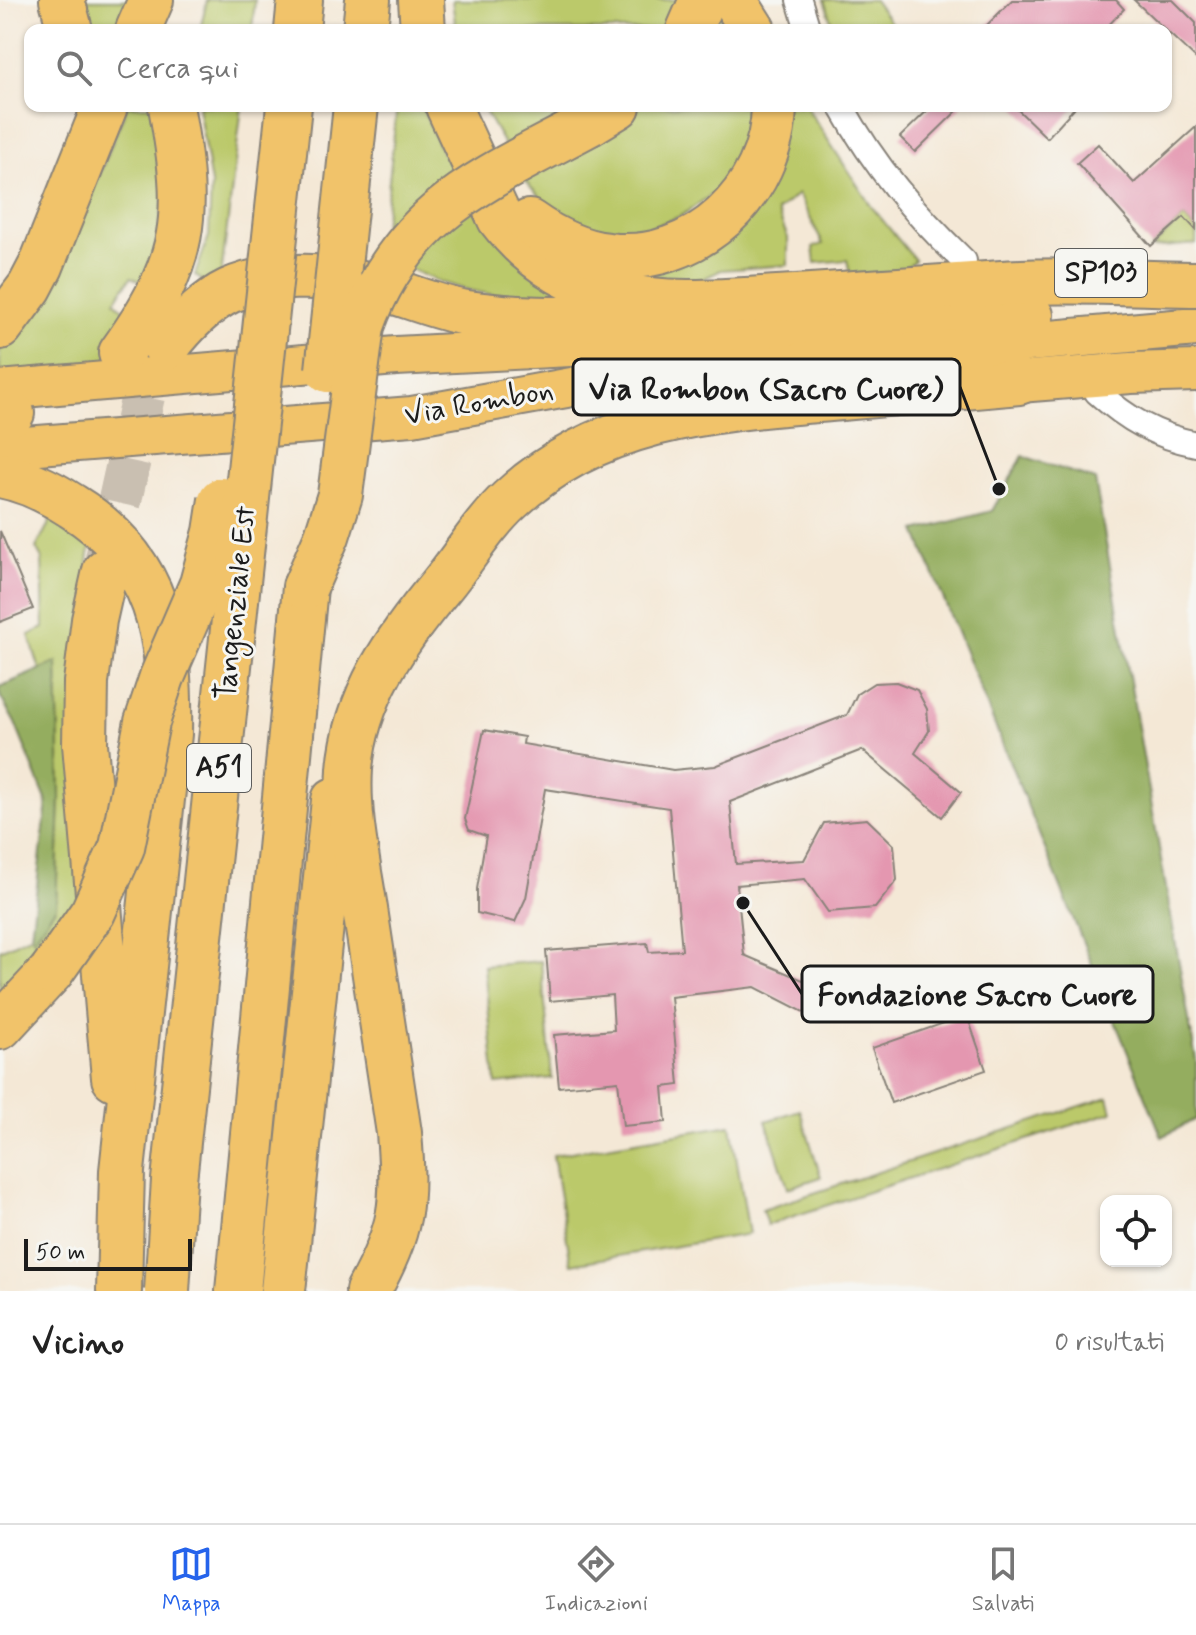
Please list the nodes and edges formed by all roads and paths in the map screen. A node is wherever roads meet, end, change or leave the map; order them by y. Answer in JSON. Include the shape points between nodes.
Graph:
{"nodes":[{"id":1,"x":62,"y":0,"type":"edge"},
{"id":2,"x":151,"y":0,"type":"edge"},
{"id":3,"x":173,"y":0,"type":"edge"},
{"id":4,"x":300,"y":0,"type":"edge"},
{"id":5,"x":368,"y":0,"type":"edge"},
{"id":6,"x":421,"y":0,"type":"edge"},
{"id":7,"x":702,"y":0,"type":"edge"},
{"id":8,"x":734,"y":0,"type":"edge"},
{"id":9,"x":799,"y":0,"type":"edge"},
{"id":10,"x":68,"y":24,"type":"edge"},
{"id":11,"x":141,"y":24,"type":"edge"},
{"id":12,"x":167,"y":24,"type":"edge"},
{"id":13,"x":298,"y":24,"type":"edge"},
{"id":14,"x":366,"y":24,"type":"edge"},
{"id":15,"x":423,"y":24,"type":"edge"},
{"id":16,"x":692,"y":24,"type":"edge"},
{"id":17,"x":749,"y":24,"type":"edge"},
{"id":18,"x":806,"y":24,"type":"edge"},
{"id":19,"x":81,"y":112,"type":"edge"},
{"id":20,"x":102,"y":112,"type":"edge"},
{"id":21,"x":172,"y":112,"type":"edge"},
{"id":22,"x":288,"y":112,"type":"edge"},
{"id":23,"x":355,"y":112,"type":"edge"},
{"id":24,"x":451,"y":112,"type":"edge"},
{"id":25,"x":608,"y":112,"type":"edge"},
{"id":26,"x":773,"y":112,"type":"edge"},
{"id":27,"x":845,"y":112,"type":"edge"},
{"id":28,"x":479,"y":173,"type":"junction"},
{"id":29,"x":67,"y":195,"type":"junction"},
{"id":30,"x":274,"y":246,"type":"junction"},
{"id":31,"x":964,"y":261,"type":"dead end"},
{"id":32,"x":1196,"y":262,"type":"edge"},
{"id":33,"x":1006,"y":283,"type":"junction"},
{"id":34,"x":1196,"y":284,"type":"edge"},
{"id":35,"x":894,"y":292,"type":"junction"},
{"id":36,"x":1196,"y":302,"type":"edge"},
{"id":37,"x":0,"y":327,"type":"edge"},
{"id":38,"x":1196,"y":327,"type":"edge"},
{"id":39,"x":166,"y":348,"type":"tunnel mouth"},
{"id":40,"x":1196,"y":349,"type":"edge"},
{"id":41,"x":121,"y":353,"type":"tunnel mouth"},
{"id":42,"x":1196,"y":371,"type":"edge"},
{"id":43,"x":1019,"y":382,"type":"junction"},
{"id":44,"x":1097,"y":392,"type":"dead end"},
{"id":45,"x":3,"y":417,"type":"edge"},
{"id":46,"x":1196,"y":444,"type":"edge"},
{"id":47,"x":0,"y":475,"type":"edge"},
{"id":48,"x":480,"y":534,"type":"junction"},
{"id":49,"x":105,"y":571,"type":"tunnel mouth"},
{"id":50,"x":305,"y":587,"type":"junction"},
{"id":51,"x":0,"y":1027,"type":"edge"},
{"id":52,"x":122,"y":1171,"type":"junction"},
{"id":53,"x":119,"y":1291,"type":"edge"},
{"id":54,"x":167,"y":1291,"type":"edge"},
{"id":55,"x":238,"y":1291,"type":"edge"},
{"id":56,"x":283,"y":1291,"type":"edge"},
{"id":57,"x":368,"y":1291,"type":"edge"}],
"edges":[{"from":1,"to":10,"type":"highway"},
{"from":2,"to":11,"type":"highway"},
{"from":3,"to":12,"type":"highway"},
{"from":4,"to":13,"type":"highway"},
{"from":5,"to":14,"type":"highway"},
{"from":6,"to":15,"type":"highway"},
{"from":7,"to":16,"type":"highway"},
{"from":8,"to":17,"type":"highway"},
{"from":9,"to":18,"type":"street"},
{"from":19,"to":29,"type":"highway","via":[[78,153]]},
{"from":20,"to":29,"type":"highway"},
{"from":21,"to":41,"type":"highway","via":[[183,185],[181,231],[160,293]]},
{"from":22,"to":30,"type":"highway","name":"Tangenziale Est","number":"A51"},
{"from":23,"to":50,"type":"highway","number":"A51","bridge":true},
{"from":24,"to":28,"type":"highway"},
{"from":25,"to":50,"type":"highway","bridge":true,"via":[[454,200],[421,227],[392,262],[362,326],[340,495]]},
{"from":26,"to":28,"type":"highway","via":[[765,157],[745,194],[696,237],[654,253],[608,255],[564,244],[526,221]]},
{"from":27,"to":31,"type":"street","via":[[875,163]]},
{"from":28,"to":35,"type":"highway","via":[[500,219],[526,249],[548,266],[598,289],[647,300],[701,303]]},
{"from":29,"to":37,"type":"highway","via":[[30,287]]},
{"from":30,"to":51,"type":"highway","bridge":true,"via":[[243,313],[213,544],[202,584],[153,701],[122,847],[93,912],[51,972]]},
{"from":30,"to":54,"type":"highway","name":"Tangenziale Est","number":"A51","bridge":true},
{"from":32,"to":33,"type":"highway","number":"SP103"},
{"from":33,"to":34,"type":"highway"},
{"from":33,"to":35,"type":"highway"},
{"from":35,"to":39,"type":"highway","via":[[794,309],[708,316],[514,319],[457,311],[364,283],[292,277],[229,291],[194,316]]},
{"from":36,"to":45,"type":"main road","name":"Via Rombon","via":[[723,339],[396,356]]},
{"from":38,"to":45,"type":"main road","name":"Via Rombon","via":[[616,379],[412,416]]},
{"from":40,"to":43,"type":"main road"},
{"from":42,"to":43,"type":"highway"},
{"from":43,"to":48,"type":"highway","via":[[728,407],[673,417],[566,458],[509,501]]},
{"from":44,"to":46,"type":"street","via":[[1143,426]]},
{"from":47,"to":52,"type":"highway","via":[[55,495],[120,545],[143,574],[165,637],[169,734]]},
{"from":48,"to":56,"type":"highway","via":[[445,563],[384,637],[357,685],[343,737]]},
{"from":48,"to":57,"type":"highway","via":[[385,660],[353,744],[351,807],[403,1180],[389,1254]]},
{"from":49,"to":52,"type":"highway","via":[[86,682],[85,744]]},
{"from":50,"to":55,"type":"highway","number":"A51"},
{"from":52,"to":53,"type":"highway"}]}
